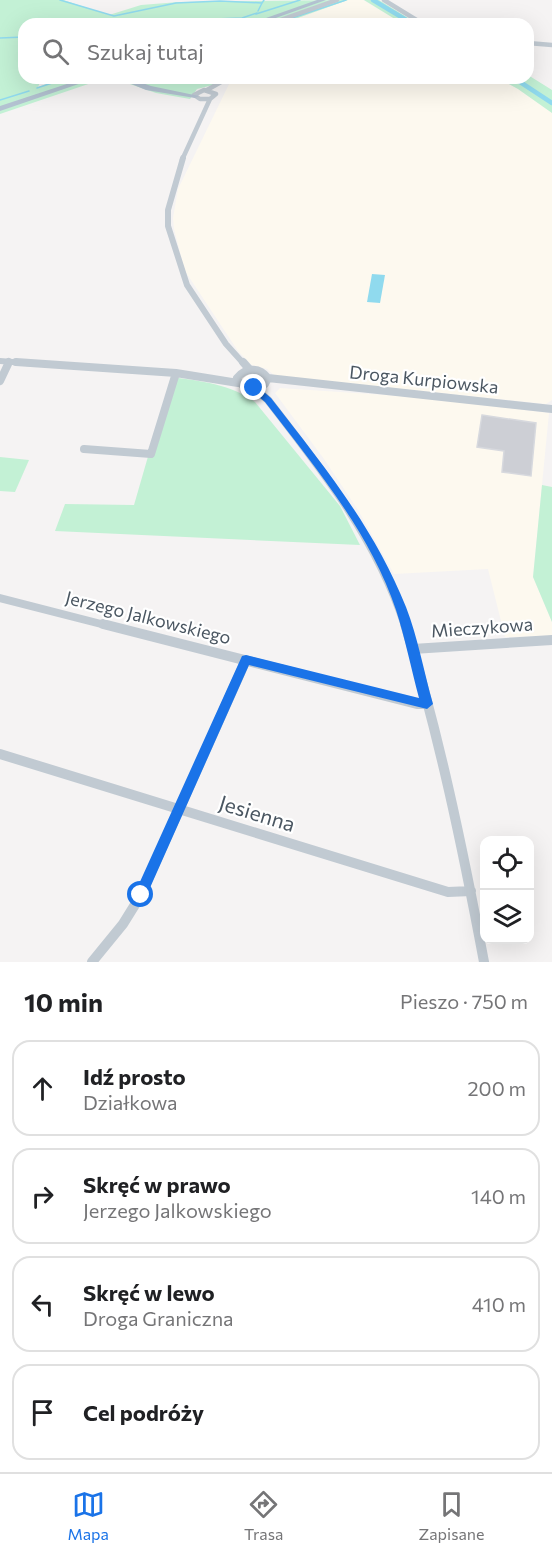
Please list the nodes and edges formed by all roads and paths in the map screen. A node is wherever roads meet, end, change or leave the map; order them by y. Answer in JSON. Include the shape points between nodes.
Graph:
{"nodes":[{"id":1,"x":312,"y":0,"type":"edge"},
{"id":2,"x":323,"y":0,"type":"edge"},
{"id":3,"x":337,"y":0,"type":"edge"},
{"id":4,"x":384,"y":0,"type":"edge"},
{"id":5,"x":260,"y":18,"type":"edge"},
{"id":6,"x":270,"y":18,"type":"edge"},
{"id":7,"x":286,"y":18,"type":"edge"},
{"id":8,"x":413,"y":18,"type":"edge"},
{"id":9,"x":534,"y":44,"type":"edge"},
{"id":10,"x":552,"y":45,"type":"edge"},
{"id":11,"x":74,"y":84,"type":"edge"},
{"id":12,"x":137,"y":84,"type":"edge"},
{"id":13,"x":216,"y":84,"type":"edge"},
{"id":14,"x":220,"y":84,"type":"edge"},
{"id":15,"x":206,"y":90,"type":"junction"},
{"id":16,"x":215,"y":93,"type":"junction"},
{"id":17,"x":197,"y":96,"type":"junction"},
{"id":18,"x":211,"y":99,"type":"junction"},
{"id":19,"x":0,"y":109,"type":"edge"},
{"id":20,"x":206,"y":110,"type":"junction"},
{"id":21,"x":0,"y":361,"type":"edge"},
{"id":22,"x":9,"y":362,"type":"junction"},
{"id":23,"x":246,"y":370,"type":"junction"},
{"id":24,"x":176,"y":373,"type":"junction"},
{"id":25,"x":238,"y":380,"type":"junction"},
{"id":26,"x":0,"y":381,"type":"edge"},
{"id":27,"x":263,"y":383,"type":"junction"},
{"id":28,"x":552,"y":409,"type":"edge"},
{"id":29,"x":84,"y":449,"type":"dead end"},
{"id":30,"x":0,"y":598,"type":"edge"},
{"id":31,"x":552,"y":640,"type":"edge"},
{"id":32,"x":413,"y":649,"type":"junction"},
{"id":33,"x":246,"y":660,"type":"junction"},
{"id":34,"x":427,"y":704,"type":"junction"},
{"id":35,"x":0,"y":754,"type":"edge"},
{"id":36,"x":180,"y":810,"type":"junction"},
{"id":37,"x":471,"y":891,"type":"junction"},
{"id":38,"x":92,"y":962,"type":"edge"},
{"id":39,"x":484,"y":962,"type":"edge"}],
"edges":[{"from":1,"to":5,"type":"main road"},
{"from":2,"to":6,"type":"main road"},
{"from":3,"to":7,"type":"street"},
{"from":4,"to":8,"type":"street"},
{"from":9,"to":10,"type":"street"},
{"from":11,"to":19,"type":"main road"},
{"from":12,"to":17,"type":"main road"},
{"from":13,"to":15,"type":"street"},
{"from":14,"to":16,"type":"street"},
{"from":15,"to":16,"type":"street"},
{"from":15,"to":17,"type":"street"},
{"from":16,"to":18,"type":"street"},
{"from":17,"to":18,"type":"street"},
{"from":17,"to":20,"type":"street"},
{"from":18,"to":20,"type":"street"},
{"from":20,"to":23,"type":"street","via":[[178,167],[168,226],[187,285]]},
{"from":21,"to":22,"type":"street"},
{"from":22,"to":24,"type":"street"},
{"from":22,"to":26,"type":"street"},
{"from":23,"to":25,"type":"street"},
{"from":23,"to":27,"type":"street","via":[[260,370]]},
{"from":24,"to":25,"type":"street"},
{"from":24,"to":29,"type":"street","via":[[151,454]]},
{"from":25,"to":27,"type":"street","via":[[245,387]]},
{"from":27,"to":28,"type":"street","name":"Droga Kurpiowska","via":[[293,382]]},
{"from":27,"to":32,"type":"street","via":[[268,400],[357,520],[374,550],[401,608]]},
{"from":30,"to":33,"type":"street","name":"Jerzego Jalkowskiego"},
{"from":31,"to":32,"type":"street","name":"Mieczykowa"},
{"from":32,"to":34,"type":"street"},
{"from":33,"to":34,"type":"street","name":"Jerzego Jalkowskiego"},
{"from":33,"to":36,"type":"street"},
{"from":34,"to":37,"type":"street"},
{"from":35,"to":36,"type":"street","name":"Jesienna"},
{"from":36,"to":37,"type":"street","name":"Jesienna","via":[[448,892]]},
{"from":36,"to":38,"type":"street","via":[[136,902]]},
{"from":37,"to":39,"type":"street"}]}
